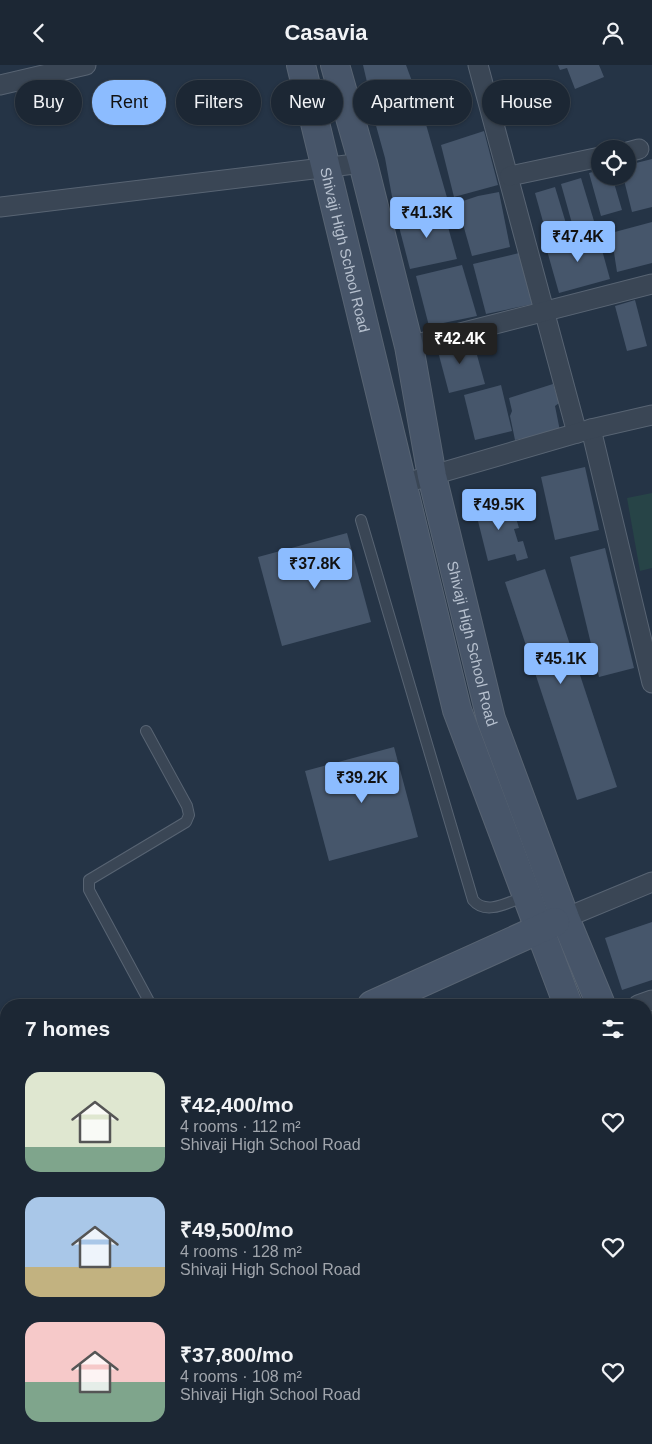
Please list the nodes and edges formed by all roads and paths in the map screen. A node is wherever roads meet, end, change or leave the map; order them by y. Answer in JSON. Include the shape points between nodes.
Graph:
{"nodes":[{"id":1,"x":86,"y":65,"type":"edge"},
{"id":2,"x":302,"y":65,"type":"edge"},
{"id":3,"x":335,"y":65,"type":"edge"},
{"id":4,"x":478,"y":65,"type":"edge"},
{"id":5,"x":0,"y":85,"type":"edge"},
{"id":6,"x":591,"y":159,"type":"edge"},
{"id":7,"x":363,"y":163,"type":"junction"},
{"id":8,"x":327,"y":169,"type":"junction"},
{"id":9,"x":510,"y":176,"type":"junction"},
{"id":10,"x":0,"y":207,"type":"edge"},
{"id":11,"x":652,"y":284,"type":"edge"},
{"id":12,"x":546,"y":312,"type":"junction"},
{"id":13,"x":408,"y":346,"type":"junction"},
{"id":14,"x":652,"y":415,"type":"edge"},
{"id":15,"x":584,"y":431,"type":"junction"},
{"id":16,"x":432,"y":476,"type":"junction"},
{"id":17,"x":402,"y":484,"type":"junction"},
{"id":18,"x":362,"y":520,"type":"dead end"},
{"id":19,"x":652,"y":683,"type":"edge"},
{"id":20,"x":146,"y":731,"type":"dead end"},
{"id":21,"x":652,"y":882,"type":"edge"},
{"id":22,"x":527,"y":896,"type":"junction"},
{"id":23,"x":565,"y":918,"type":"junction"},
{"id":24,"x":540,"y":929,"type":"junction"},
{"id":25,"x":147,"y":999,"type":"edge"},
{"id":26,"x":385,"y":999,"type":"edge"},
{"id":27,"x":566,"y":999,"type":"edge"},
{"id":28,"x":599,"y":999,"type":"edge"}],
"edges":[{"from":1,"to":5,"type":"street"},
{"from":2,"to":8,"type":"street","name":"Shivaji High School Road"},
{"from":3,"to":7,"type":"street","name":"Shivaji High School Road"},
{"from":4,"to":9,"type":"street"},
{"from":6,"to":9,"type":"street"},
{"from":7,"to":8,"type":"street"},
{"from":7,"to":13,"type":"street","name":"Shivaji High School Road"},
{"from":8,"to":10,"type":"street"},
{"from":8,"to":17,"type":"street","name":"Shivaji High School Road"},
{"from":9,"to":12,"type":"street"},
{"from":11,"to":12,"type":"street"},
{"from":12,"to":13,"type":"street"},
{"from":12,"to":15,"type":"street"},
{"from":13,"to":16,"type":"street","name":"Shivaji High School Road"},
{"from":14,"to":15,"type":"street"},
{"from":15,"to":16,"type":"street"},
{"from":15,"to":19,"type":"street"},
{"from":16,"to":17,"type":"street"},
{"from":16,"to":23,"type":"street","name":"Shivaji High School Road","via":[[491,719]]},
{"from":17,"to":22,"type":"street","name":"Shivaji High School Road","via":[[457,710]]},
{"from":18,"to":22,"type":"lane","via":[[472,900],[485,908]]},
{"from":20,"to":25,"type":"lane","via":[[189,815],[186,822],[89,880],[88,884]]},
{"from":21,"to":23,"type":"street"},
{"from":22,"to":24,"type":"street","name":"Shivaji High School Road"},
{"from":23,"to":24,"type":"street"},
{"from":23,"to":28,"type":"street","name":"Shivaji High School Road"},
{"from":24,"to":26,"type":"street"},
{"from":24,"to":27,"type":"street","name":"Shivaji High School Road"}]}
